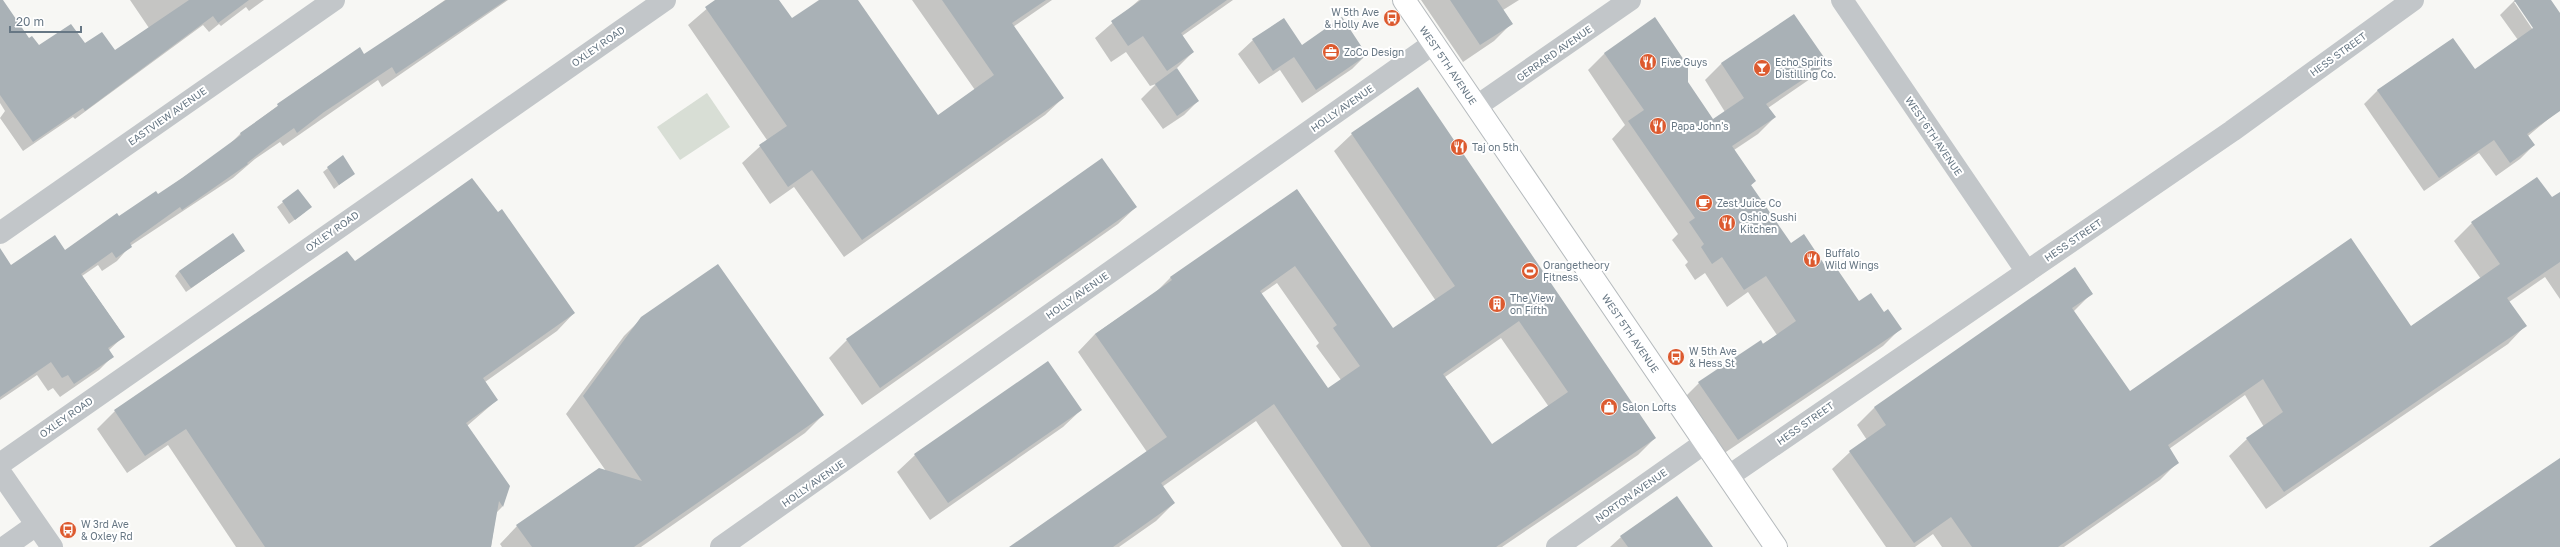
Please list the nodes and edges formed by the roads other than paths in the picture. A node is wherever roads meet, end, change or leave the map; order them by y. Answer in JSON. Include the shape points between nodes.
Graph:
{"nodes":[{"id":1,"x":334,"y":0,"type":"edge"},
{"id":2,"x":665,"y":0,"type":"edge"},
{"id":3,"x":1404,"y":0,"type":"edge"},
{"id":4,"x":1630,"y":0,"type":"edge"},
{"id":5,"x":1842,"y":0,"type":"edge"},
{"id":6,"x":2413,"y":0,"type":"edge"},
{"id":7,"x":1434,"y":43,"type":"junction"},
{"id":8,"x":1477,"y":106,"type":"junction"},
{"id":9,"x":0,"y":233,"type":"edge"},
{"id":10,"x":2027,"y":272,"type":"junction"},
{"id":11,"x":1706,"y":442,"type":"junction"},
{"id":12,"x":0,"y":464,"type":"edge"},
{"id":13,"x":0,"y":472,"type":"edge"},
{"id":14,"x":1729,"y":476,"type":"junction"},
{"id":15,"x":36,"y":525,"type":"junction"},
{"id":16,"x":5,"y":547,"type":"edge"},
{"id":17,"x":52,"y":547,"type":"edge"},
{"id":18,"x":721,"y":547,"type":"edge"},
{"id":19,"x":1557,"y":547,"type":"edge"},
{"id":20,"x":1776,"y":547,"type":"edge"}],
"edges":[{"from":1,"to":9,"type":"street","name":"EASTVIEW AVENUE"},
{"from":2,"to":12,"type":"street","name":"OXLEY ROAD"},
{"from":3,"to":7,"type":"main road","name":"WEST 5TH AVENUE"},
{"from":4,"to":8,"type":"street","name":"GERRARD AVENUE"},
{"from":5,"to":10,"type":"street","name":"WEST 6TH AVENUE"},
{"from":6,"to":10,"type":"street","name":"HESS STREET","via":[[2232,131]]},
{"from":7,"to":8,"type":"main road","name":"WEST 5TH AVENUE"},
{"from":7,"to":18,"type":"street","name":"HOLLY AVENUE"},
{"from":8,"to":11,"type":"main road","name":"WEST 5TH AVENUE"},
{"from":10,"to":14,"type":"street","name":"HESS STREET"},
{"from":11,"to":14,"type":"main road","name":"WEST 5TH AVENUE"},
{"from":11,"to":19,"type":"street","name":"NORTON AVENUE"},
{"from":13,"to":15,"type":"street"},
{"from":14,"to":20,"type":"main road","name":"WEST 5TH AVENUE"},
{"from":15,"to":16,"type":"street"},
{"from":15,"to":17,"type":"street"}]}
